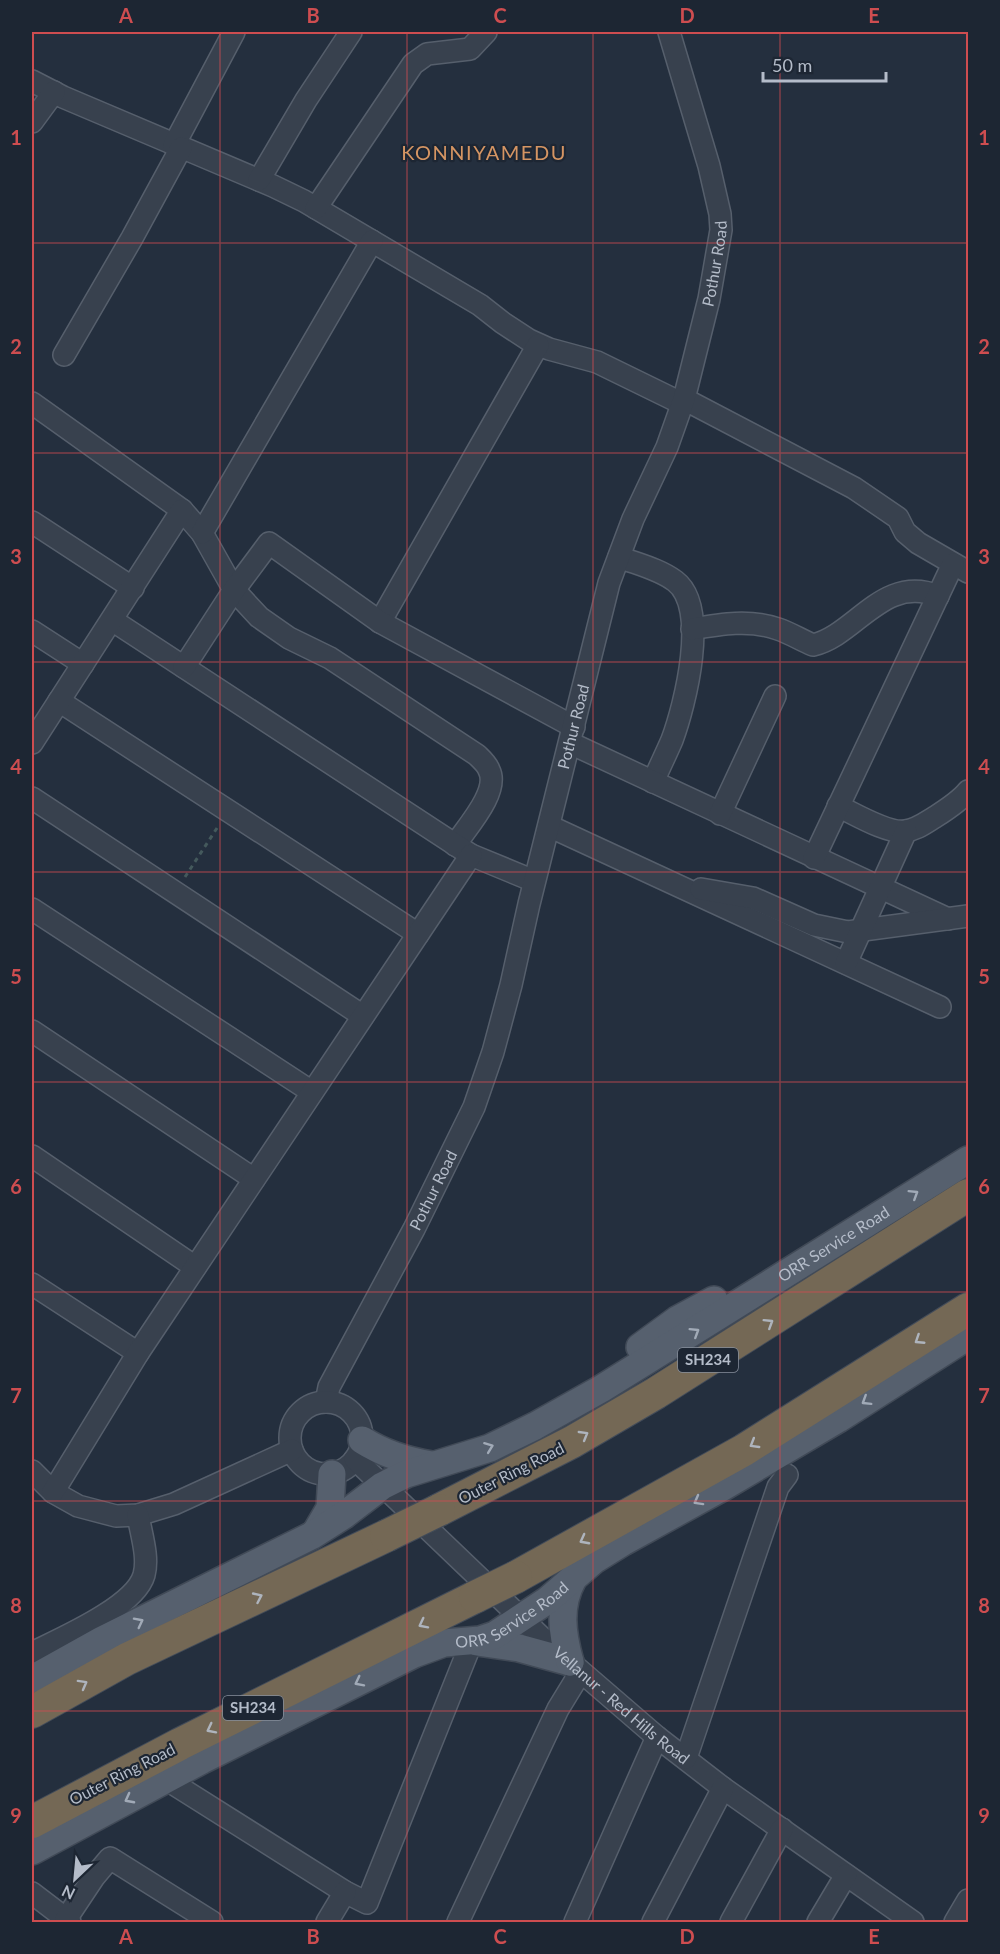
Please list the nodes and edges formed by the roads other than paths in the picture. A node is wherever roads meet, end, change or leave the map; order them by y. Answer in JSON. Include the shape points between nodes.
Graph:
{"nodes":[{"id":1,"x":234,"y":32,"type":"edge"},
{"id":2,"x":351,"y":32,"type":"edge"},
{"id":3,"x":486,"y":32,"type":"edge"},
{"id":4,"x":669,"y":32,"type":"edge"},
{"id":5,"x":32,"y":81,"type":"edge"},
{"id":6,"x":54,"y":92,"type":"junction"},
{"id":7,"x":32,"y":122,"type":"edge"},
{"id":8,"x":178,"y":146,"type":"junction"},
{"id":9,"x":259,"y":180,"type":"junction"},
{"id":10,"x":316,"y":208,"type":"junction"},
{"id":11,"x":372,"y":241,"type":"junction"},
{"id":12,"x":538,"y":345,"type":"junction"},
{"id":13,"x":64,"y":355,"type":"dead end"},
{"id":14,"x":684,"y":401,"type":"junction"},
{"id":15,"x":32,"y":403,"type":"edge"},
{"id":16,"x":182,"y":510,"type":"junction"},
{"id":17,"x":32,"y":522,"type":"edge"},
{"id":18,"x":202,"y":533,"type":"junction"},
{"id":19,"x":619,"y":557,"type":"junction"},
{"id":20,"x":961,"y":568,"type":"edge"},
{"id":21,"x":133,"y":588,"type":"junction"},
{"id":22,"x":234,"y":590,"type":"junction"},
{"id":23,"x":938,"y":596,"type":"junction"},
{"id":24,"x":112,"y":620,"type":"junction"},
{"id":25,"x":380,"y":622,"type":"junction"},
{"id":26,"x":692,"y":629,"type":"junction"},
{"id":27,"x":32,"y":631,"type":"edge"},
{"id":28,"x":83,"y":664,"type":"junction"},
{"id":29,"x":184,"y":668,"type":"junction"},
{"id":30,"x":775,"y":696,"type":"dead end"},
{"id":31,"x":59,"y":701,"type":"junction"},
{"id":32,"x":572,"y":735,"type":"junction"},
{"id":33,"x":33,"y":739,"type":"edge"},
{"id":34,"x":653,"y":782,"type":"junction"},
{"id":35,"x":968,"y":792,"type":"edge"},
{"id":36,"x":32,"y":798,"type":"edge"},
{"id":37,"x":838,"y":806,"type":"junction"},
{"id":38,"x":720,"y":814,"type":"junction"},
{"id":39,"x":549,"y":826,"type":"junction"},
{"id":40,"x":906,"y":831,"type":"junction"},
{"id":41,"x":463,"y":850,"type":"junction"},
{"id":42,"x":814,"y":858,"type":"junction"},
{"id":43,"x":534,"y":881,"type":"junction"},
{"id":44,"x":682,"y":888,"type":"junction"},
{"id":45,"x":881,"y":888,"type":"junction"},
{"id":46,"x":32,"y":909,"type":"edge"},
{"id":47,"x":958,"y":918,"type":"edge"},
{"id":48,"x":814,"y":925,"type":"junction"},
{"id":49,"x":861,"y":931,"type":"junction"},
{"id":50,"x":418,"y":934,"type":"junction"},
{"id":51,"x":793,"y":939,"type":"junction"},
{"id":52,"x":846,"y":963,"type":"junction"},
{"id":53,"x":940,"y":1006,"type":"dead end"},
{"id":54,"x":363,"y":1016,"type":"junction"},
{"id":55,"x":32,"y":1031,"type":"edge"},
{"id":56,"x":312,"y":1092,"type":"junction"},
{"id":57,"x":32,"y":1156,"type":"edge"},
{"id":58,"x":969,"y":1160,"type":"edge"},
{"id":59,"x":254,"y":1179,"type":"junction"},
{"id":60,"x":969,"y":1195,"type":"edge"},
{"id":61,"x":195,"y":1267,"type":"junction"},
{"id":62,"x":32,"y":1284,"type":"edge"},
{"id":63,"x":969,"y":1309,"type":"edge"},
{"id":64,"x":969,"y":1336,"type":"edge"},
{"id":65,"x":138,"y":1353,"type":"junction"},
{"id":66,"x":326,"y":1402,"type":"junction"},
{"id":67,"x":358,"y":1449,"type":"junction"},
{"id":68,"x":292,"y":1450,"type":"junction"},
{"id":69,"x":433,"y":1466,"type":"junction"},
{"id":70,"x":32,"y":1471,"type":"edge"},
{"id":71,"x":333,"y":1474,"type":"junction"},
{"id":72,"x":786,"y":1475,"type":"dead end"},
{"id":73,"x":382,"y":1486,"type":"junction"},
{"id":74,"x":53,"y":1492,"type":"junction"},
{"id":75,"x":138,"y":1515,"type":"junction"},
{"id":76,"x":315,"y":1533,"type":"junction"},
{"id":77,"x":574,"y":1578,"type":"junction"},
{"id":78,"x":521,"y":1618,"type":"junction"},
{"id":79,"x":472,"y":1641,"type":"junction"},
{"id":80,"x":32,"y":1653,"type":"edge"},
{"id":81,"x":575,"y":1668,"type":"junction"},
{"id":82,"x":32,"y":1679,"type":"edge"},
{"id":83,"x":32,"y":1712,"type":"edge"},
{"id":84,"x":657,"y":1737,"type":"junction"},
{"id":85,"x":686,"y":1758,"type":"junction"},
{"id":86,"x":166,"y":1779,"type":"junction"},
{"id":87,"x":723,"y":1788,"type":"junction"},
{"id":88,"x":32,"y":1822,"type":"edge"},
{"id":89,"x":782,"y":1829,"type":"junction"},
{"id":90,"x":32,"y":1851,"type":"edge"},
{"id":91,"x":846,"y":1875,"type":"junction"},
{"id":92,"x":345,"y":1892,"type":"junction"},
{"id":93,"x":32,"y":1893,"type":"edge"},
{"id":94,"x":969,"y":1900,"type":"edge"},
{"id":95,"x":68,"y":1921,"type":"edge"},
{"id":96,"x":212,"y":1923,"type":"edge"},
{"id":97,"x":327,"y":1923,"type":"edge"},
{"id":98,"x":458,"y":1923,"type":"edge"},
{"id":99,"x":575,"y":1923,"type":"edge"},
{"id":100,"x":653,"y":1923,"type":"edge"},
{"id":101,"x":731,"y":1923,"type":"edge"},
{"id":102,"x":818,"y":1923,"type":"edge"},
{"id":103,"x":913,"y":1923,"type":"edge"},
{"id":104,"x":955,"y":1923,"type":"edge"}],
"edges":[{"from":1,"to":8,"type":"street"},
{"from":2,"to":9,"type":"street"},
{"from":3,"to":10,"type":"street","via":[[470,49],[427,54],[413,64]]},
{"from":4,"to":14,"type":"street","name":"Pothur Road","via":[[709,166],[721,231]]},
{"from":5,"to":6,"type":"street"},
{"from":6,"to":7,"type":"street"},
{"from":6,"to":8,"type":"street"},
{"from":8,"to":9,"type":"street"},
{"from":8,"to":13,"type":"street","via":[[132,238]]},
{"from":9,"to":10,"type":"street"},
{"from":10,"to":11,"type":"street"},
{"from":11,"to":12,"type":"street","via":[[480,305],[502,324]]},
{"from":11,"to":18,"type":"street"},
{"from":12,"to":14,"type":"street","via":[[597,362]]},
{"from":12,"to":25,"type":"street"},
{"from":14,"to":19,"type":"street","name":"Pothur Road"},
{"from":14,"to":20,"type":"street","via":[[854,488],[898,518],[905,532],[918,543]]},
{"from":15,"to":16,"type":"street"},
{"from":16,"to":18,"type":"street"},
{"from":16,"to":21,"type":"street"},
{"from":17,"to":21,"type":"street"},
{"from":18,"to":22,"type":"street"},
{"from":19,"to":26,"type":"street","via":[[674,580],[689,602]]},
{"from":19,"to":32,"type":"street","name":"Pothur Road","via":[[609,583]]},
{"from":20,"to":23,"type":"street"},
{"from":21,"to":24,"type":"street"},
{"from":22,"to":25,"type":"street","via":[[269,543]]},
{"from":22,"to":29,"type":"street"},
{"from":22,"to":41,"type":"street","via":[[273,628],[330,658],[477,755],[489,770],[492,785]]},
{"from":23,"to":26,"type":"street","via":[[926,591],[906,592],[885,600],[833,637],[813,645],[763,625],[739,623]]},
{"from":23,"to":37,"type":"street"},
{"from":24,"to":28,"type":"street"},
{"from":24,"to":29,"type":"street"},
{"from":25,"to":32,"type":"street"},
{"from":26,"to":34,"type":"street","via":[[685,697]]},
{"from":27,"to":28,"type":"street"},
{"from":28,"to":31,"type":"street"},
{"from":29,"to":41,"type":"street"},
{"from":30,"to":38,"type":"street"},
{"from":31,"to":33,"type":"street"},
{"from":31,"to":50,"type":"street"},
{"from":32,"to":34,"type":"street"},
{"from":32,"to":39,"type":"street","name":"Pothur Road"},
{"from":34,"to":38,"type":"street"},
{"from":35,"to":40,"type":"street","via":[[927,822]]},
{"from":36,"to":54,"type":"street"},
{"from":37,"to":40,"type":"street","via":[[883,827]]},
{"from":37,"to":42,"type":"street"},
{"from":38,"to":42,"type":"street"},
{"from":39,"to":43,"type":"street","name":"Pothur Road"},
{"from":39,"to":44,"type":"street"},
{"from":40,"to":45,"type":"street"},
{"from":41,"to":43,"type":"street"},
{"from":41,"to":50,"type":"street"},
{"from":42,"to":45,"type":"street"},
{"from":43,"to":66,"type":"street","name":"Pothur Road","via":[[511,985],[474,1107],[329,1387]]},
{"from":44,"to":48,"type":"street","via":[[753,898]]},
{"from":44,"to":51,"type":"street"},
{"from":45,"to":47,"type":"street"},
{"from":45,"to":49,"type":"street"},
{"from":46,"to":56,"type":"street"},
{"from":47,"to":49,"type":"street"},
{"from":48,"to":49,"type":"street"},
{"from":48,"to":51,"type":"street"},
{"from":49,"to":52,"type":"street"},
{"from":50,"to":54,"type":"street"},
{"from":51,"to":52,"type":"street"},
{"from":52,"to":53,"type":"street"},
{"from":54,"to":56,"type":"street"},
{"from":55,"to":59,"type":"street"},
{"from":56,"to":59,"type":"street"},
{"from":57,"to":61,"type":"street"},
{"from":69,"to":58,"type":"main road","name":"ORR Service Road","one_way":true,"via":[[490,1448],[586,1397]]},
{"from":59,"to":61,"type":"street"},
{"from":83,"to":60,"type":"highway","name":"Outer Ring Road","number":"SH234","one_way":true,"bridge":true,"via":[[127,1659],[572,1442]]},
{"from":61,"to":65,"type":"street"},
{"from":62,"to":65,"type":"street"},
{"from":63,"to":88,"type":"highway","name":"Outer Ring Road","number":"SH234","one_way":true,"bridge":true,"via":[[744,1450],[516,1577]]},
{"from":64,"to":77,"type":"main road","name":"ORR Service Road","one_way":true,"via":[[838,1419],[623,1542]]},
{"from":65,"to":74,"type":"street"},
{"from":66,"to":67,"type":"street","via":[[343,1406],[355,1417],[361,1432]]},
{"from":66,"to":68,"type":"street","via":[[310,1406],[297,1417],[290,1433]]},
{"from":67,"to":69,"type":"main road","via":[[378,1450]]},
{"from":67,"to":71,"type":"street","via":[[345,1468]]},
{"from":67,"to":73,"type":"street","name":"Vellanur - Red Hills Road"},
{"from":68,"to":71,"type":"street","via":[[308,1469]]},
{"from":68,"to":75,"type":"street","via":[[174,1504]]},
{"from":69,"to":73,"type":"main road","name":"ORR Service Road"},
{"from":70,"to":74,"type":"street"},
{"from":71,"to":76,"type":"main road","via":[[330,1508]]},
{"from":72,"to":85,"type":"street","via":[[778,1487]]},
{"from":73,"to":76,"type":"main road","name":"ORR Service Road"},
{"from":73,"to":78,"type":"street","name":"Vellanur - Red Hills Road"},
{"from":74,"to":75,"type":"street","via":[[101,1514]]},
{"from":75,"to":80,"type":"street","via":[[145,1558],[144,1575],[135,1591],[95,1621]]},
{"from":82,"to":76,"type":"main road","name":"ORR Service Road","one_way":true},
{"from":77,"to":78,"type":"main road","name":"ORR Service Road"},
{"from":77,"to":81,"type":"main road","via":[[562,1612],[563,1634]]},
{"from":78,"to":79,"type":"main road","name":"ORR Service Road","via":[[495,1635]]},
{"from":78,"to":81,"type":"street","name":"Vellanur - Red Hills Road"},
{"from":79,"to":81,"type":"main road","via":[[519,1648]]},
{"from":79,"to":86,"type":"main road","name":"ORR Service Road","one_way":true,"via":[[430,1647]]},
{"from":79,"to":92,"type":"street","via":[[367,1903]]},
{"from":81,"to":84,"type":"street","name":"Vellanur - Red Hills Road"},
{"from":81,"to":98,"type":"street"},
{"from":84,"to":85,"type":"street","name":"Vellanur - Red Hills Road"},
{"from":84,"to":99,"type":"street"},
{"from":85,"to":87,"type":"street","name":"Vellanur - Red Hills Road"},
{"from":86,"to":90,"type":"main road","name":"ORR Service Road","one_way":true},
{"from":86,"to":92,"type":"street"},
{"from":87,"to":89,"type":"street","name":"Vellanur - Red Hills Road"},
{"from":87,"to":100,"type":"street"},
{"from":89,"to":91,"type":"street","name":"Vellanur - Red Hills Road"},
{"from":89,"to":101,"type":"street"},
{"from":91,"to":102,"type":"street"},
{"from":91,"to":103,"type":"street","name":"Vellanur - Red Hills Road"},
{"from":92,"to":97,"type":"street"},
{"from":93,"to":95,"type":"street"},
{"from":94,"to":104,"type":"street"},
{"from":95,"to":96,"type":"street","via":[[110,1858]]}]}
